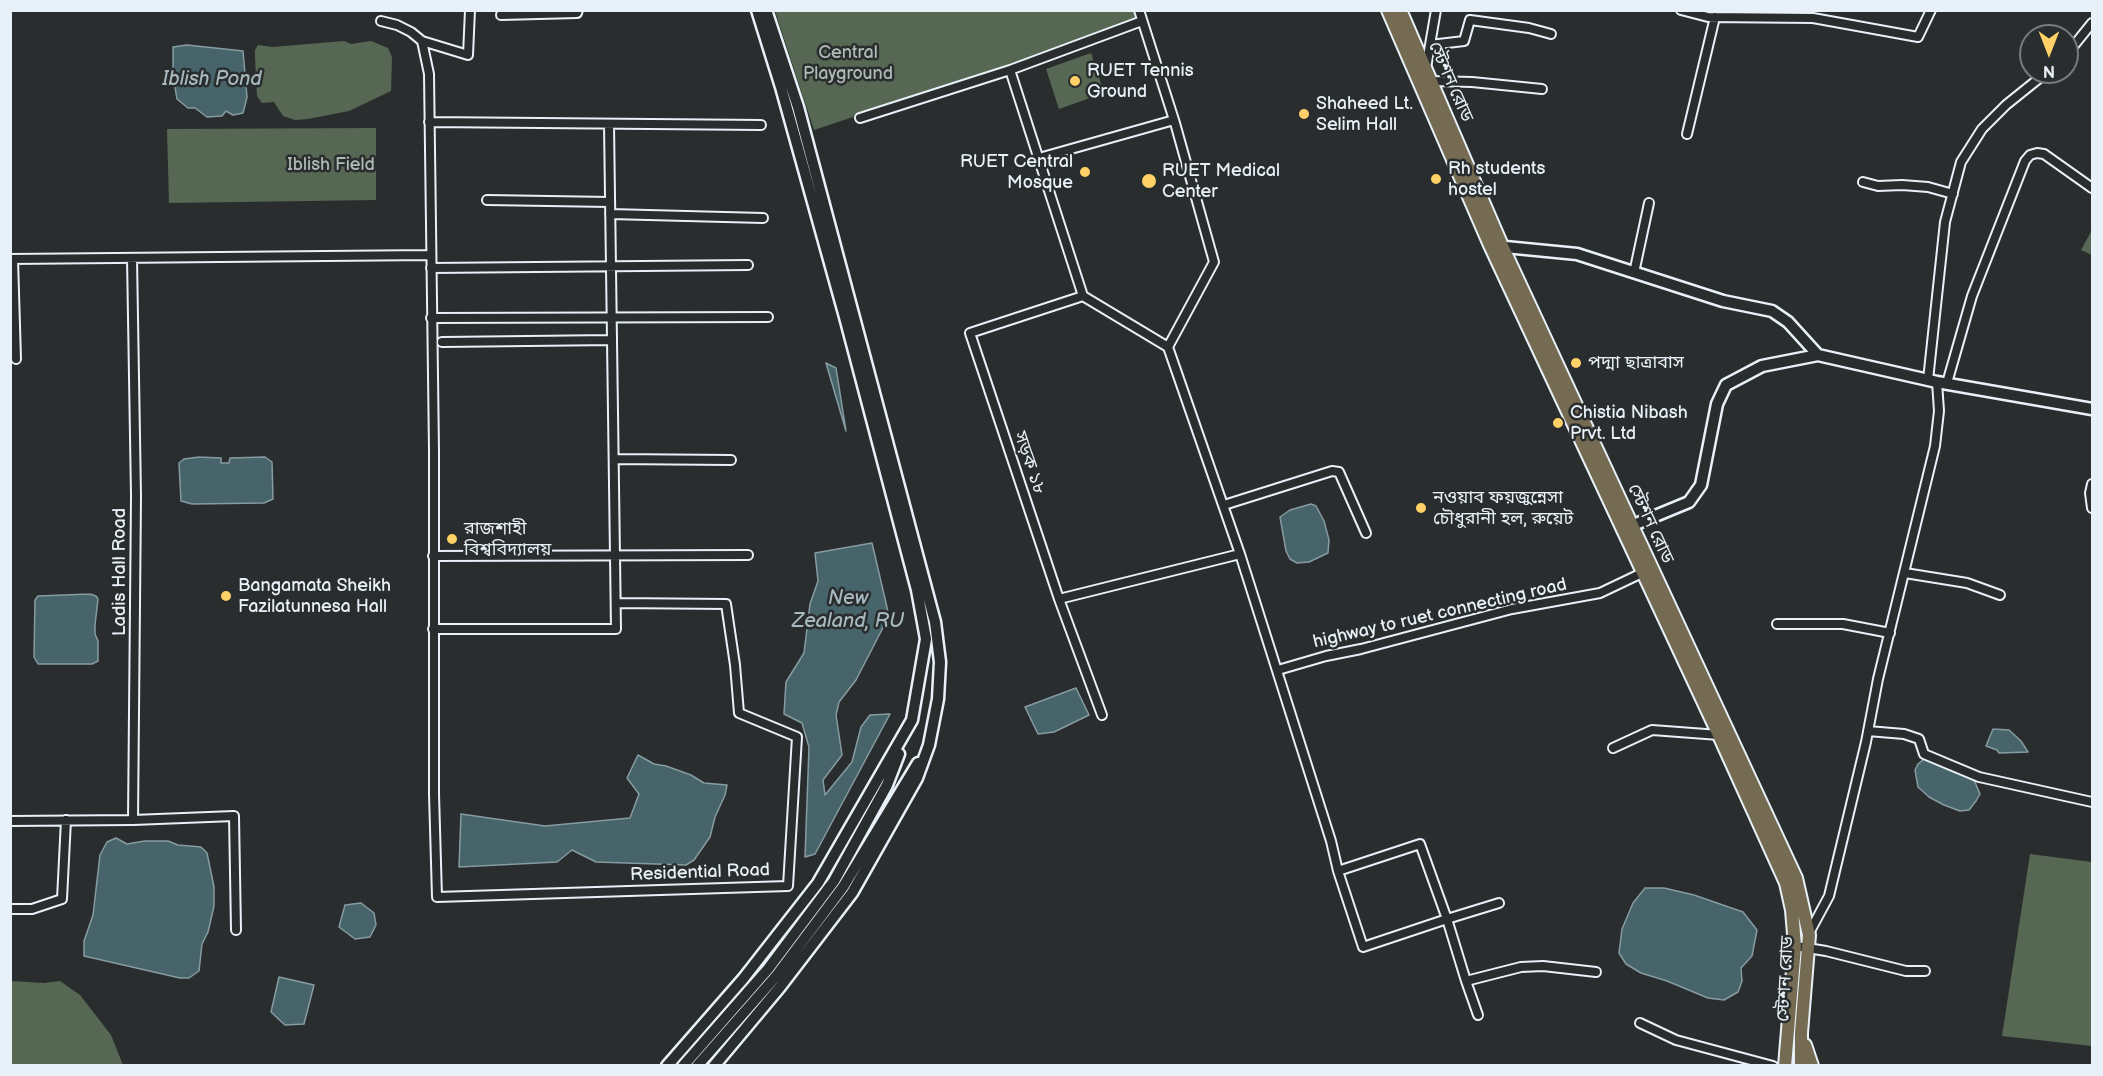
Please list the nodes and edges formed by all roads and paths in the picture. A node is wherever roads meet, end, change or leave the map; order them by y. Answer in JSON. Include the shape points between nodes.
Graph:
{"nodes":[{"id":1,"x":470,"y":10,"type":"edge"},
{"id":2,"x":578,"y":10,"type":"edge"},
{"id":3,"x":757,"y":10,"type":"edge"},
{"id":4,"x":766,"y":10,"type":"edge"},
{"id":5,"x":1138,"y":10,"type":"edge"},
{"id":6,"x":1388,"y":10,"type":"edge"},
{"id":7,"x":1400,"y":10,"type":"edge"},
{"id":8,"x":1436,"y":10,"type":"edge"},
{"id":9,"x":1681,"y":10,"type":"edge"},
{"id":10,"x":1931,"y":10,"type":"edge"},
{"id":11,"x":501,"y":15,"type":"dead end"},
{"id":12,"x":1715,"y":17,"type":"junction"},
{"id":13,"x":381,"y":21,"type":"dead end"},
{"id":14,"x":1142,"y":21,"type":"junction"},
{"id":15,"x":2092,"y":23,"type":"edge"},
{"id":16,"x":1551,"y":34,"type":"dead end"},
{"id":17,"x":2079,"y":39,"type":"edge"},
{"id":18,"x":422,"y":41,"type":"junction"},
{"id":19,"x":1430,"y":45,"type":"junction"},
{"id":20,"x":1010,"y":70,"type":"junction"},
{"id":21,"x":1428,"y":76,"type":"junction"},
{"id":22,"x":2032,"y":84,"type":"edge"},
{"id":23,"x":1542,"y":89,"type":"dead end"},
{"id":24,"x":860,"y":118,"type":"dead end"},
{"id":25,"x":1174,"y":120,"type":"junction"},
{"id":26,"x":429,"y":122,"type":"junction"},
{"id":27,"x":609,"y":124,"type":"junction"},
{"id":28,"x":761,"y":125,"type":"dead end"},
{"id":29,"x":1687,"y":134,"type":"dead end"},
{"id":30,"x":1038,"y":158,"type":"junction"},
{"id":31,"x":1863,"y":182,"type":"dead end"},
{"id":32,"x":2092,"y":188,"type":"edge"},
{"id":33,"x":1953,"y":194,"type":"junction"},
{"id":34,"x":487,"y":200,"type":"dead end"},
{"id":35,"x":610,"y":202,"type":"junction"},
{"id":36,"x":1649,"y":203,"type":"dead end"},
{"id":37,"x":610,"y":214,"type":"junction"},
{"id":38,"x":763,"y":218,"type":"dead end"},
{"id":39,"x":1496,"y":246,"type":"junction"},
{"id":40,"x":430,"y":255,"type":"junction"},
{"id":41,"x":132,"y":258,"type":"junction"},
{"id":42,"x":12,"y":259,"type":"edge"},
{"id":43,"x":748,"y":265,"type":"dead end"},
{"id":44,"x":611,"y":266,"type":"junction"},
{"id":45,"x":430,"y":268,"type":"junction"},
{"id":46,"x":1634,"y":273,"type":"junction"},
{"id":47,"x":1083,"y":296,"type":"junction"},
{"id":48,"x":768,"y":316,"type":"dead end"},
{"id":49,"x":612,"y":317,"type":"junction"},
{"id":50,"x":431,"y":318,"type":"junction"},
{"id":51,"x":612,"y":340,"type":"junction"},
{"id":52,"x":442,"y":342,"type":"dead end"},
{"id":53,"x":1168,"y":347,"type":"junction"},
{"id":54,"x":1818,"y":355,"type":"junction"},
{"id":55,"x":16,"y":359,"type":"dead end"},
{"id":56,"x":1937,"y":381,"type":"junction"},
{"id":57,"x":2092,"y":409,"type":"edge"},
{"id":58,"x":614,"y":459,"type":"junction"},
{"id":59,"x":731,"y":460,"type":"dead end"},
{"id":60,"x":2092,"y":484,"type":"edge"},
{"id":61,"x":1224,"y":505,"type":"junction"},
{"id":62,"x":2092,"y":508,"type":"edge"},
{"id":63,"x":1631,"y":526,"type":"junction"},
{"id":64,"x":1366,"y":533,"type":"dead end"},
{"id":65,"x":1240,"y":554,"type":"junction"},
{"id":66,"x":748,"y":555,"type":"dead end"},
{"id":67,"x":433,"y":556,"type":"junction"},
{"id":68,"x":615,"y":556,"type":"junction"},
{"id":69,"x":1642,"y":573,"type":"junction"},
{"id":70,"x":1905,"y":573,"type":"junction"},
{"id":71,"x":2000,"y":595,"type":"dead end"},
{"id":72,"x":1059,"y":599,"type":"junction"},
{"id":73,"x":616,"y":603,"type":"junction"},
{"id":74,"x":1777,"y":624,"type":"dead end"},
{"id":75,"x":433,"y":629,"type":"junction"},
{"id":76,"x":1890,"y":633,"type":"junction"},
{"id":77,"x":1278,"y":670,"type":"junction"},
{"id":78,"x":1102,"y":715,"type":"dead end"},
{"id":79,"x":912,"y":720,"type":"junction"},
{"id":80,"x":1868,"y":731,"type":"junction"},
{"id":81,"x":1719,"y":735,"type":"junction"},
{"id":82,"x":929,"y":745,"type":"junction"},
{"id":83,"x":1612,"y":748,"type":"dead end"},
{"id":84,"x":2092,"y":802,"type":"edge"},
{"id":85,"x":66,"y":820,"type":"junction"},
{"id":86,"x":133,"y":820,"type":"junction"},
{"id":87,"x":10,"y":821,"type":"edge"},
{"id":88,"x":1338,"y":871,"type":"junction"},
{"id":89,"x":1498,"y":903,"type":"dead end"},
{"id":90,"x":10,"y":909,"type":"edge"},
{"id":91,"x":1447,"y":919,"type":"junction"},
{"id":92,"x":236,"y":930,"type":"dead end"},
{"id":93,"x":1809,"y":934,"type":"junction"},
{"id":94,"x":1795,"y":946,"type":"junction"},
{"id":95,"x":1809,"y":948,"type":"junction"},
{"id":96,"x":1925,"y":971,"type":"dead end"},
{"id":97,"x":1596,"y":972,"type":"dead end"},
{"id":98,"x":1466,"y":981,"type":"junction"},
{"id":99,"x":1478,"y":1015,"type":"dead end"},
{"id":100,"x":1640,"y":1023,"type":"dead end"},
{"id":101,"x":1801,"y":1033,"type":"junction"},
{"id":102,"x":667,"y":1065,"type":"edge"},
{"id":103,"x":683,"y":1065,"type":"edge"},
{"id":104,"x":697,"y":1065,"type":"edge"},
{"id":105,"x":714,"y":1065,"type":"edge"},
{"id":106,"x":1773,"y":1065,"type":"edge"},
{"id":107,"x":1785,"y":1065,"type":"edge"},
{"id":108,"x":1801,"y":1065,"type":"edge"},
{"id":109,"x":1812,"y":1065,"type":"edge"}],
"edges":[{"from":1,"to":18,"type":"street","via":[[468,55]]},
{"from":2,"to":11,"type":"street"},
{"from":3,"to":79,"type":"main road","via":[[782,87],[917,590],[926,639]]},
{"from":4,"to":82,"type":"main road","via":[[798,107],[935,622],[939,690]]},
{"from":5,"to":14,"type":"street"},
{"from":6,"to":39,"type":"main road","name":"স্টেশন রোড"},
{"from":7,"to":21,"type":"main road","name":"স্টেশন রোড"},
{"from":8,"to":19,"type":"street"},
{"from":9,"to":12,"type":"street"},
{"from":10,"to":12,"type":"street","via":[[1918,37],[1813,18]]},
{"from":12,"to":29,"type":"street"},
{"from":13,"to":18,"type":"street","via":[[397,25]]},
{"from":14,"to":20,"type":"street"},
{"from":14,"to":25,"type":"street"},
{"from":15,"to":17,"type":"street"},
{"from":16,"to":19,"type":"street","via":[[1470,20],[1464,41]]},
{"from":18,"to":26,"type":"street","via":[[429,74]]},
{"from":19,"to":21,"type":"street"},
{"from":20,"to":24,"type":"street"},
{"from":20,"to":30,"type":"street"},
{"from":21,"to":23,"type":"street"},
{"from":21,"to":39,"type":"main road","name":"স্টেশন রোড"},
{"from":22,"to":33,"type":"street","via":[[1982,129],[1961,162]]},
{"from":25,"to":30,"type":"street"},
{"from":25,"to":53,"type":"street","via":[[1214,262]]},
{"from":26,"to":27,"type":"street"},
{"from":26,"to":40,"type":"street"},
{"from":27,"to":28,"type":"street"},
{"from":27,"to":35,"type":"street"},
{"from":30,"to":47,"type":"street"},
{"from":31,"to":33,"type":"street","via":[[1928,187]]},
{"from":32,"to":56,"type":"street","via":[[2044,154],[2030,155],[2025,161]]},
{"from":33,"to":56,"type":"street","via":[[1945,222]]},
{"from":34,"to":35,"type":"street"},
{"from":35,"to":37,"type":"street"},
{"from":36,"to":46,"type":"street"},
{"from":37,"to":38,"type":"street"},
{"from":37,"to":44,"type":"street"},
{"from":39,"to":46,"type":"main road","via":[[1577,254]]},
{"from":39,"to":63,"type":"main road","name":"স্টেশন রোড"},
{"from":39,"to":69,"type":"main road","name":"স্টেশন রোড"},
{"from":40,"to":41,"type":"street"},
{"from":40,"to":45,"type":"street"},
{"from":41,"to":42,"type":"street"},
{"from":41,"to":86,"type":"street","name":"Ladis Hall Road","via":[[136,496]]},
{"from":42,"to":55,"type":"street"},
{"from":43,"to":44,"type":"street"},
{"from":44,"to":45,"type":"street"},
{"from":44,"to":49,"type":"street"},
{"from":45,"to":50,"type":"street"},
{"from":46,"to":54,"type":"main road","via":[[1723,301],[1772,311],[1788,322]]},
{"from":47,"to":53,"type":"street"},
{"from":47,"to":72,"type":"street","name":"সড়ক ১৮","via":[[970,333]]},
{"from":48,"to":49,"type":"street"},
{"from":49,"to":50,"type":"street"},
{"from":49,"to":51,"type":"street"},
{"from":50,"to":67,"type":"street"},
{"from":51,"to":52,"type":"street"},
{"from":51,"to":58,"type":"street"},
{"from":53,"to":61,"type":"street"},
{"from":54,"to":56,"type":"main road"},
{"from":54,"to":63,"type":"main road","via":[[1762,366],[1726,385],[1717,404],[1701,485],[1689,502]]},
{"from":56,"to":57,"type":"main road"},
{"from":56,"to":70,"type":"street","via":[[1935,446]]},
{"from":58,"to":59,"type":"street"},
{"from":58,"to":68,"type":"street"},
{"from":60,"to":62,"type":"street"},
{"from":61,"to":64,"type":"street","via":[[1339,472]]},
{"from":61,"to":65,"type":"street"},
{"from":63,"to":93,"type":"main road","name":"স্টেশন রোড","via":[[1796,878]]},
{"from":65,"to":72,"type":"street"},
{"from":65,"to":77,"type":"street"},
{"from":66,"to":68,"type":"street"},
{"from":67,"to":68,"type":"street"},
{"from":67,"to":75,"type":"street"},
{"from":68,"to":73,"type":"street"},
{"from":69,"to":77,"type":"street","name":"highway to ruet connecting road","via":[[1600,593],[1512,609]]},
{"from":69,"to":81,"type":"main road","name":"স্টেশন রোড"},
{"from":70,"to":71,"type":"street","via":[[1967,584]]},
{"from":70,"to":76,"type":"street"},
{"from":72,"to":78,"type":"street","name":"সড়ক ১৮"},
{"from":73,"to":75,"type":"street","via":[[616,629]]},
{"from":73,"to":75,"type":"street","name":"Residential Road","via":[[726,604],[739,713],[797,737],[788,885],[437,897]]},
{"from":74,"to":76,"type":"street","via":[[1843,624]]},
{"from":76,"to":80,"type":"street"},
{"from":77,"to":88,"type":"street"},
{"from":79,"to":102,"type":"main road","via":[[818,883],[743,979]]},
{"from":79,"to":103,"type":"main road","via":[[887,785],[834,881],[768,969]]},
{"from":80,"to":84,"type":"street","via":[[1919,739],[1924,754],[1979,777]]},
{"from":80,"to":93,"type":"street","via":[[1829,896]]},
{"from":81,"to":83,"type":"street","via":[[1652,730]]},
{"from":81,"to":94,"type":"main road","name":"স্টেশন রোড","via":[[1786,883]]},
{"from":82,"to":104,"type":"main road","via":[[843,887],[777,975]]},
{"from":82,"to":105,"type":"main road","via":[[917,778],[852,893]]},
{"from":85,"to":86,"type":"street"},
{"from":85,"to":87,"type":"street"},
{"from":85,"to":90,"type":"street","via":[[62,899],[32,909]]},
{"from":86,"to":92,"type":"street","via":[[234,816]]},
{"from":88,"to":91,"type":"street","via":[[1420,844]]},
{"from":88,"to":91,"type":"street","via":[[1363,947]]},
{"from":89,"to":91,"type":"street"},
{"from":91,"to":98,"type":"street"},
{"from":93,"to":95,"type":"main road","name":"স্টেশন রোড"},
{"from":94,"to":95,"type":"street"},
{"from":94,"to":107,"type":"main road","name":"স্টেশন রোড"},
{"from":95,"to":96,"type":"street","via":[[1906,971]]},
{"from":95,"to":101,"type":"main road","name":"স্টেশন রোড"},
{"from":97,"to":98,"type":"street","via":[[1521,967]]},
{"from":98,"to":99,"type":"street"},
{"from":100,"to":106,"type":"street","via":[[1676,1040]]},
{"from":101,"to":108,"type":"main road","name":"স্টেশন রোড"},
{"from":101,"to":109,"type":"main road"}]}
